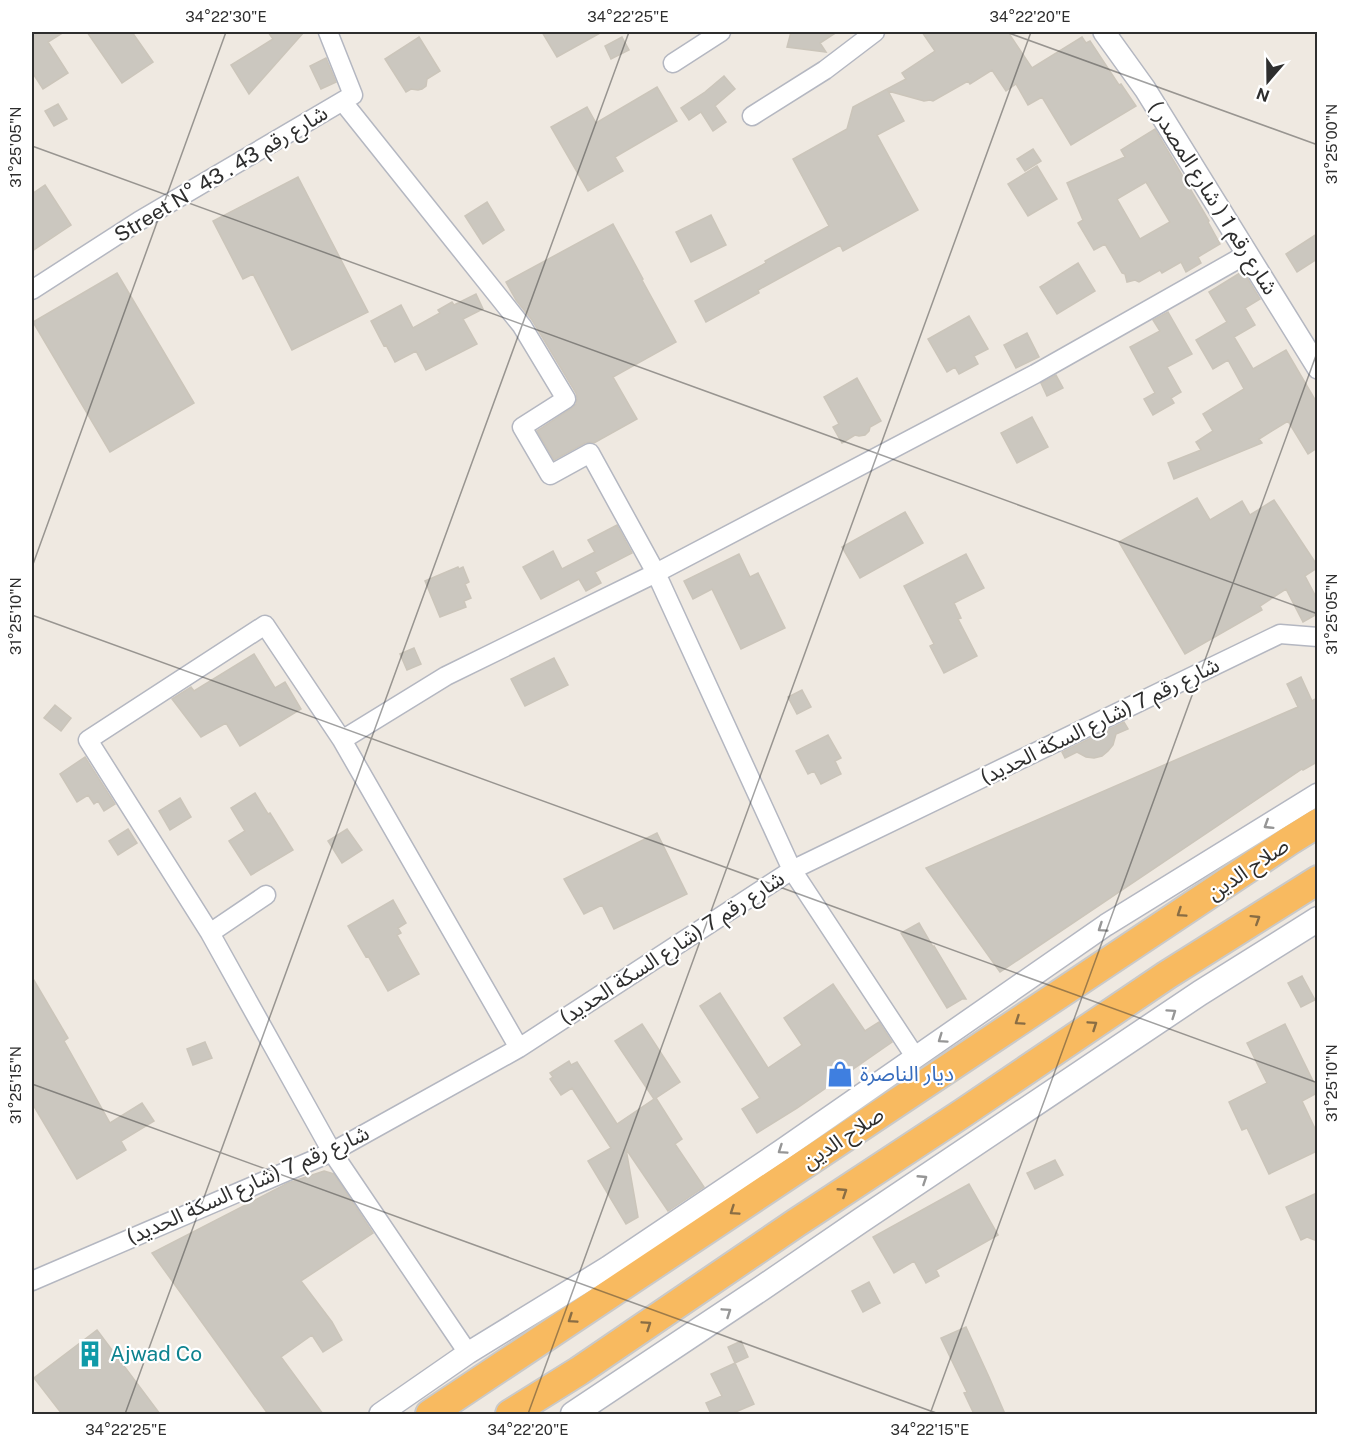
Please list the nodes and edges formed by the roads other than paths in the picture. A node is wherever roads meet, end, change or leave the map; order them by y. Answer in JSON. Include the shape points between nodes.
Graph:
{"nodes":[{"id":1,"x":328,"y":32,"type":"edge"},
{"id":2,"x":721,"y":32,"type":"edge"},
{"id":3,"x":875,"y":32,"type":"edge"},
{"id":4,"x":1104,"y":32,"type":"edge"},
{"id":5,"x":673,"y":63,"type":"dead end"},
{"id":6,"x":343,"y":102,"type":"junction"},
{"id":7,"x":752,"y":116,"type":"dead end"},
{"id":8,"x":1247,"y":255,"type":"junction"},
{"id":9,"x":32,"y":290,"type":"edge"},
{"id":10,"x":1317,"y":368,"type":"edge"},
{"id":11,"x":656,"y":573,"type":"junction"},
{"id":12,"x":1317,"y":637,"type":"edge"},
{"id":13,"x":342,"y":740,"type":"junction"},
{"id":14,"x":1317,"y":794,"type":"edge"},
{"id":15,"x":1317,"y":824,"type":"edge"},
{"id":16,"x":792,"y":870,"type":"junction"},
{"id":17,"x":1317,"y":880,"type":"edge"},
{"id":18,"x":266,"y":895,"type":"dead end"},
{"id":19,"x":1317,"y":919,"type":"edge"},
{"id":20,"x":210,"y":933,"type":"junction"},
{"id":21,"x":519,"y":1048,"type":"junction"},
{"id":22,"x":916,"y":1058,"type":"junction"},
{"id":23,"x":332,"y":1152,"type":"junction"},
{"id":24,"x":780,"y":1180,"type":"junction"},
{"id":25,"x":804,"y":1218,"type":"junction"},
{"id":26,"x":32,"y":1281,"type":"edge"},
{"id":27,"x":468,"y":1353,"type":"junction"},
{"id":28,"x":380,"y":1414,"type":"edge"},
{"id":29,"x":430,"y":1414,"type":"edge"},
{"id":30,"x":510,"y":1414,"type":"edge"},
{"id":31,"x":573,"y":1414,"type":"edge"}],
"edges":[{"from":1,"to":6,"type":"street","name":"Street N° 43 . شارع رقم 43","via":[[354,95]]},
{"from":2,"to":5,"type":"street"},
{"from":3,"to":7,"type":"street","via":[[825,70]]},
{"from":4,"to":8,"type":"street","name":"شارع رقم 1 ( شارع المصدر )","via":[[1145,89]]},
{"from":6,"to":9,"type":"street","name":"Street N° 43 . شارع رقم 43","via":[[139,221]]},
{"from":6,"to":11,"type":"street","via":[[522,326],[566,399],[522,427],[550,475],[590,453]]},
{"from":8,"to":10,"type":"street","name":"شارع رقم 1 ( شارع المصدر )"},
{"from":8,"to":11,"type":"street","via":[[1035,375]]},
{"from":11,"to":13,"type":"street","via":[[446,676]]},
{"from":11,"to":16,"type":"street"},
{"from":12,"to":16,"type":"street","name":"شارع رقم 7 (شارع السكة الحديد)","via":[[1280,634]]},
{"from":13,"to":20,"type":"street","via":[[265,625],[88,740]]},
{"from":13,"to":21,"type":"street"},
{"from":14,"to":22,"type":"street","one_way":true,"via":[[1106,925]]},
{"from":15,"to":24,"type":"highway","name":"صلاح الدين","one_way":true},
{"from":16,"to":21,"type":"street","name":"شارع رقم 7 (شارع السكة الحديد)"},
{"from":16,"to":22,"type":"street"},
{"from":25,"to":17,"type":"highway","one_way":true,"via":[[1167,975]]},
{"from":18,"to":20,"type":"street"},
{"from":31,"to":19,"type":"main road","one_way":true,"via":[[1200,993]]},
{"from":20,"to":23,"type":"street"},
{"from":21,"to":23,"type":"street","name":"شارع رقم 7 (شارع السكة الحديد)"},
{"from":22,"to":27,"type":"street","one_way":true,"via":[[608,1267]]},
{"from":23,"to":26,"type":"street","name":"شارع رقم 7 (شارع السكة الحديد)"},
{"from":23,"to":27,"type":"street"},
{"from":24,"to":25,"type":"highway","via":[[798,1194]]},
{"from":24,"to":29,"type":"highway","name":"صلاح الدين","one_way":true},
{"from":30,"to":25,"type":"highway","one_way":true,"via":[[589,1365]]},
{"from":27,"to":28,"type":"street"}]}
